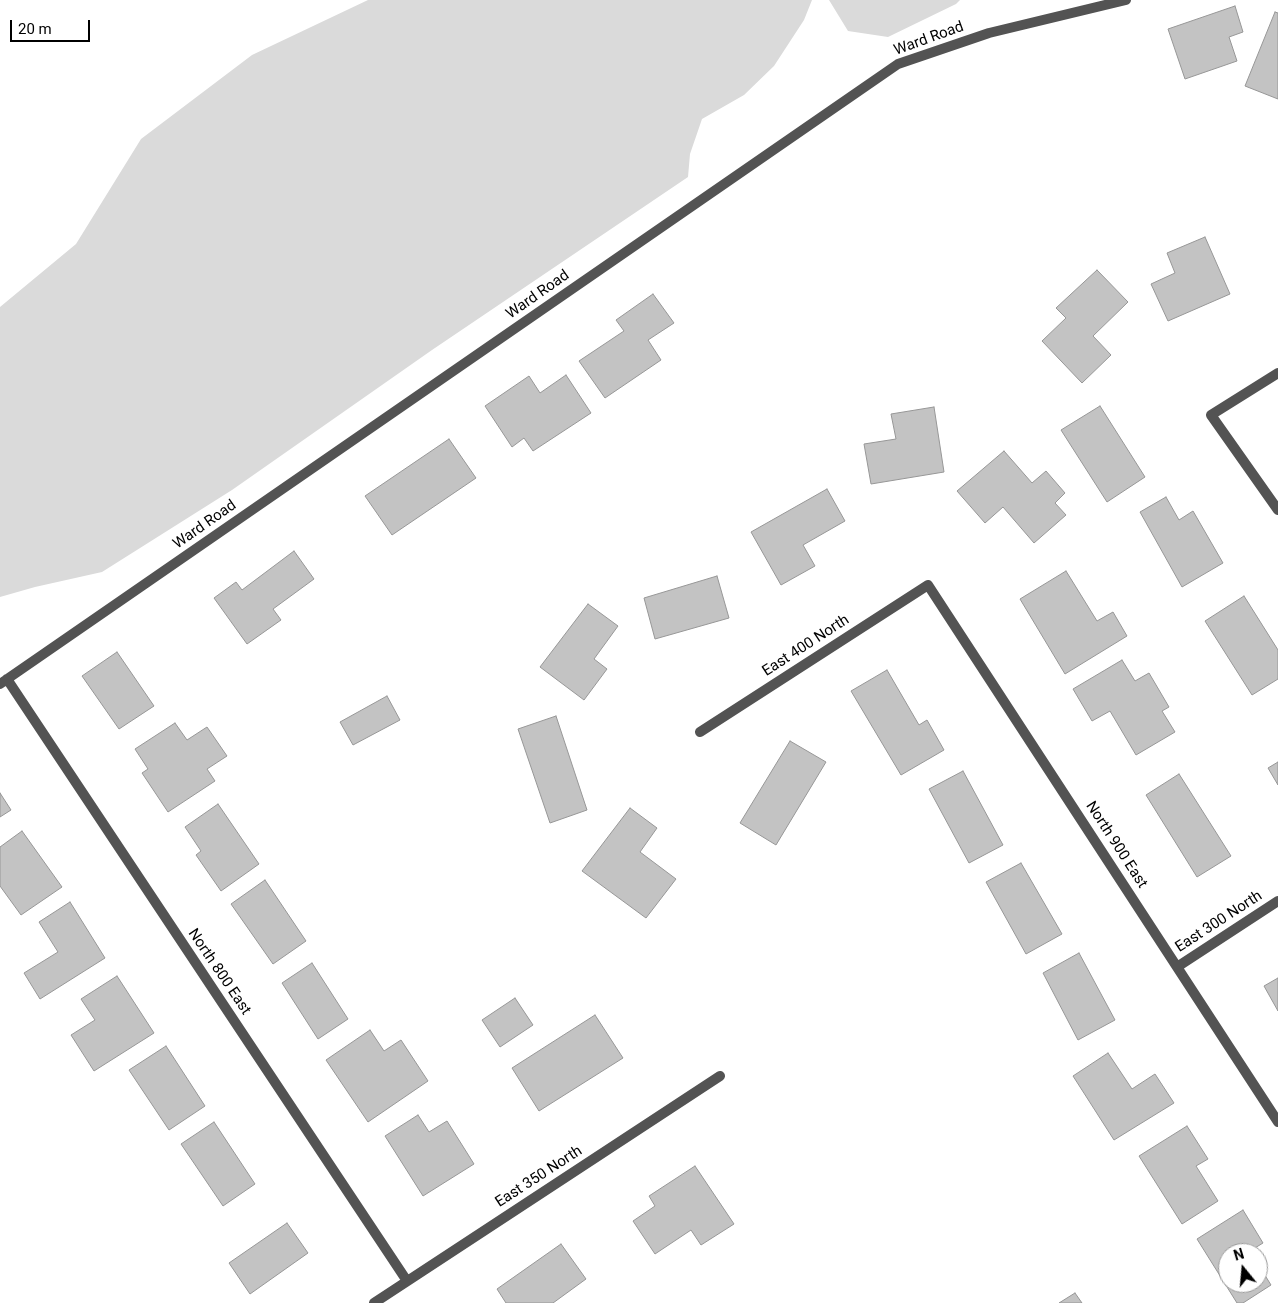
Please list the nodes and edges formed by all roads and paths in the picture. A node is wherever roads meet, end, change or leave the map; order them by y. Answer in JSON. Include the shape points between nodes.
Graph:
{"nodes":[{"id":1,"x":1126,"y":0,"type":"edge"},
{"id":2,"x":1278,"y":373,"type":"edge"},
{"id":3,"x":1278,"y":510,"type":"edge"},
{"id":4,"x":928,"y":585,"type":"joint"},
{"id":5,"x":4,"y":682,"type":"edge"},
{"id":6,"x":700,"y":732,"type":"dead end"},
{"id":7,"x":1278,"y":901,"type":"edge"},
{"id":8,"x":1177,"y":967,"type":"junction"},
{"id":9,"x":720,"y":1076,"type":"dead end"},
{"id":10,"x":1278,"y":1122,"type":"edge"},
{"id":11,"x":407,"y":1281,"type":"junction"},
{"id":12,"x":374,"y":1303,"type":"edge"}],
"edges":[{"from":1,"to":5,"type":"street","name":"Ward Road","via":[[989,33],[898,64]]},
{"from":2,"to":3,"type":"street","via":[[1211,415]]},
{"from":4,"to":6,"type":"street","name":"East 400 North"},
{"from":4,"to":8,"type":"street","name":"North 900 East"},
{"from":5,"to":11,"type":"street","name":"North 800 East"},
{"from":7,"to":8,"type":"street","name":"East 300 North"},
{"from":8,"to":10,"type":"street","name":"North 900 East"},
{"from":9,"to":11,"type":"street","name":"East 350 North"},
{"from":11,"to":12,"type":"street","name":"East 350 North"}]}
